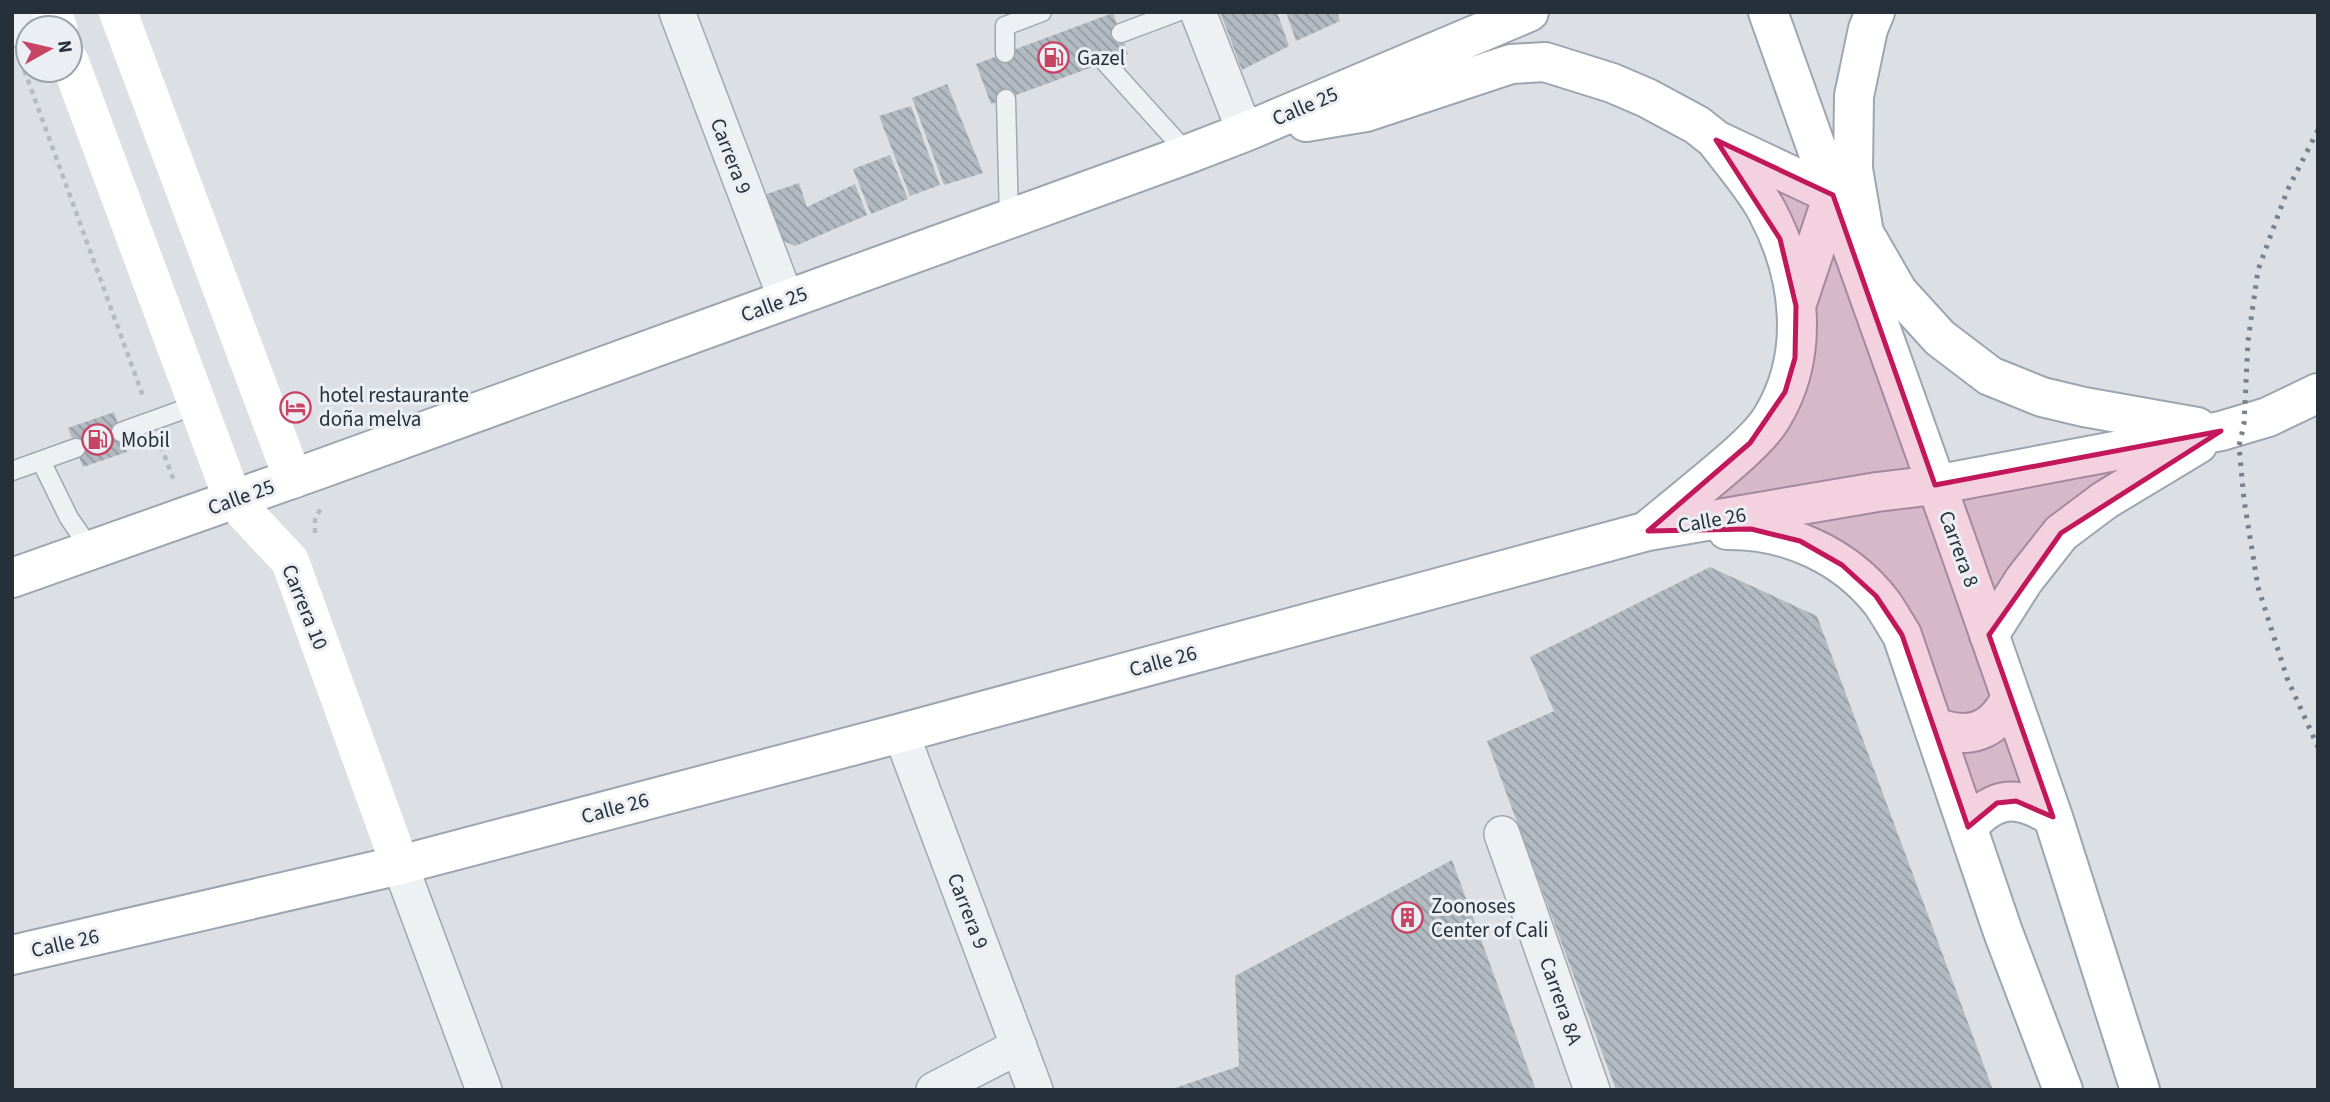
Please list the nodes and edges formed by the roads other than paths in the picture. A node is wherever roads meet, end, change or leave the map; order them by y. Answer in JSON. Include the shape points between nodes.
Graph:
{"nodes":[{"id":1,"x":118,"y":12,"type":"edge"},
{"id":2,"x":677,"y":12,"type":"edge"},
{"id":3,"x":1042,"y":12,"type":"edge"},
{"id":4,"x":1177,"y":12,"type":"edge"},
{"id":5,"x":1198,"y":12,"type":"edge"},
{"id":6,"x":1529,"y":12,"type":"edge"},
{"id":7,"x":1768,"y":12,"type":"edge"},
{"id":8,"x":1875,"y":12,"type":"edge"},
{"id":9,"x":1128,"y":24,"type":"edge"},
{"id":10,"x":1005,"y":53,"type":"dead end"},
{"id":11,"x":1105,"y":62,"type":"dead end"},
{"id":12,"x":78,"y":84,"type":"edge"},
{"id":13,"x":1006,"y":99,"type":"dead end"},
{"id":14,"x":1245,"y":132,"type":"junction"},
{"id":15,"x":1716,"y":140,"type":"junction"},
{"id":16,"x":1188,"y":154,"type":"junction"},
{"id":17,"x":1833,"y":195,"type":"junction"},
{"id":18,"x":1009,"y":220,"type":"junction"},
{"id":19,"x":786,"y":299,"type":"junction"},
{"id":20,"x":1796,"y":306,"type":"junction"},
{"id":21,"x":2318,"y":393,"type":"edge"},
{"id":22,"x":196,"y":405,"type":"junction"},
{"id":23,"x":2221,"y":431,"type":"junction"},
{"id":24,"x":121,"y":432,"type":"dead end"},
{"id":25,"x":76,"y":448,"type":"dead end"},
{"id":26,"x":41,"y":461,"type":"junction"},
{"id":27,"x":12,"y":471,"type":"edge"},
{"id":28,"x":293,"y":479,"type":"junction"},
{"id":29,"x":1935,"y":485,"type":"junction"},
{"id":30,"x":233,"y":500,"type":"junction"},
{"id":31,"x":1647,"y":531,"type":"junction"},
{"id":32,"x":91,"y":550,"type":"junction"},
{"id":33,"x":12,"y":578,"type":"edge"},
{"id":34,"x":1989,"y":635,"type":"junction"},
{"id":35,"x":2011,"y":697,"type":"junction"},
{"id":36,"x":1933,"y":726,"type":"junction"},
{"id":37,"x":901,"y":733,"type":"junction"},
{"id":38,"x":2053,"y":817,"type":"junction"},
{"id":39,"x":1968,"y":827,"type":"junction"},
{"id":40,"x":1502,"y":834,"type":"dead end"},
{"id":41,"x":400,"y":865,"type":"junction"},
{"id":42,"x":12,"y":955,"type":"edge"},
{"id":43,"x":1019,"y":1046,"type":"junction"},
{"id":44,"x":484,"y":1090,"type":"edge"},
{"id":45,"x":934,"y":1090,"type":"edge"},
{"id":46,"x":1035,"y":1090,"type":"edge"},
{"id":47,"x":1592,"y":1090,"type":"edge"},
{"id":48,"x":2063,"y":1090,"type":"edge"},
{"id":49,"x":2140,"y":1090,"type":"edge"}],
"edges":[{"from":1,"to":28,"type":"main road"},
{"from":2,"to":19,"type":"street","name":"Carrera 9"},
{"from":3,"to":10,"type":"lane","via":[[1004,26]]},
{"from":4,"to":9,"type":"lane"},
{"from":5,"to":14,"type":"street"},
{"from":6,"to":14,"type":"main road","name":"Calle 25"},
{"from":7,"to":17,"type":"main road","name":"Carrera 8"},
{"from":8,"to":23,"type":"main road","via":[[1854,96],[1853,169],[1864,233],[1898,292],[1940,338],[1990,376],[2042,397]]},
{"from":11,"to":16,"type":"lane"},
{"from":12,"to":22,"type":"main road","name":"Carrera 10"},
{"from":13,"to":18,"type":"lane"},
{"from":14,"to":15,"type":"main road","via":[[1366,113],[1511,64],[1545,62],[1612,82],[1697,125]]},
{"from":14,"to":16,"type":"main road","name":"Calle 25"},
{"from":15,"to":17,"type":"main road"},
{"from":15,"to":20,"type":"main road","via":[[1766,208],[1791,270]]},
{"from":16,"to":18,"type":"main road","name":"Calle 25"},
{"from":17,"to":20,"type":"main road"},
{"from":17,"to":29,"type":"main road","name":"Carrera 8"},
{"from":18,"to":19,"type":"main road","name":"Calle 25"},
{"from":19,"to":28,"type":"main road","name":"Calle 25"},
{"from":20,"to":31,"type":"main road","via":[[1795,358],[1771,421],[1729,463]]},
{"from":21,"to":23,"type":"main road","name":"Calle 26","via":[[2268,417]]},
{"from":22,"to":24,"type":"lane"},
{"from":22,"to":30,"type":"main road","name":"Carrera 10"},
{"from":23,"to":29,"type":"main road","name":"Calle 26"},
{"from":23,"to":34,"type":"main road","via":[[2105,500],[2061,533]]},
{"from":25,"to":26,"type":"lane"},
{"from":26,"to":27,"type":"lane"},
{"from":26,"to":32,"type":"lane","via":[[69,518]]},
{"from":28,"to":30,"type":"main road","name":"Calle 25"},
{"from":29,"to":31,"type":"main road","name":"Calle 26"},
{"from":29,"to":34,"type":"main road","name":"Carrera 8"},
{"from":30,"to":32,"type":"main road","name":"Calle 25"},
{"from":30,"to":41,"type":"main road","name":"Carrera 10","via":[[290,561]]},
{"from":31,"to":36,"type":"main road","via":[[1751,529],[1800,541],[1842,565],[1876,596],[1902,635]]},
{"from":31,"to":37,"type":"main road","name":"Calle 26"},
{"from":32,"to":33,"type":"main road","name":"Calle 25"},
{"from":34,"to":35,"type":"main road","name":"Carrera 8"},
{"from":35,"to":36,"type":"main road","via":[[2004,712],[1979,730],[1963,734]]},
{"from":35,"to":38,"type":"main road","name":"Carrera 8"},
{"from":36,"to":39,"type":"main road"},
{"from":37,"to":41,"type":"main road","name":"Calle 26"},
{"from":37,"to":43,"type":"street","name":"Carrera 9"},
{"from":38,"to":39,"type":"main road","via":[[2016,801],[1997,803],[1980,812]]},
{"from":38,"to":49,"type":"main road","name":"Carrera 8"},
{"from":39,"to":48,"type":"main road"},
{"from":40,"to":47,"type":"street","name":"Carrera 8A"},
{"from":41,"to":42,"type":"main road","name":"Calle 26"},
{"from":41,"to":44,"type":"street","name":"Carrera 10"},
{"from":43,"to":45,"type":"street"},
{"from":43,"to":46,"type":"street","name":"Carrera 9"}]}
